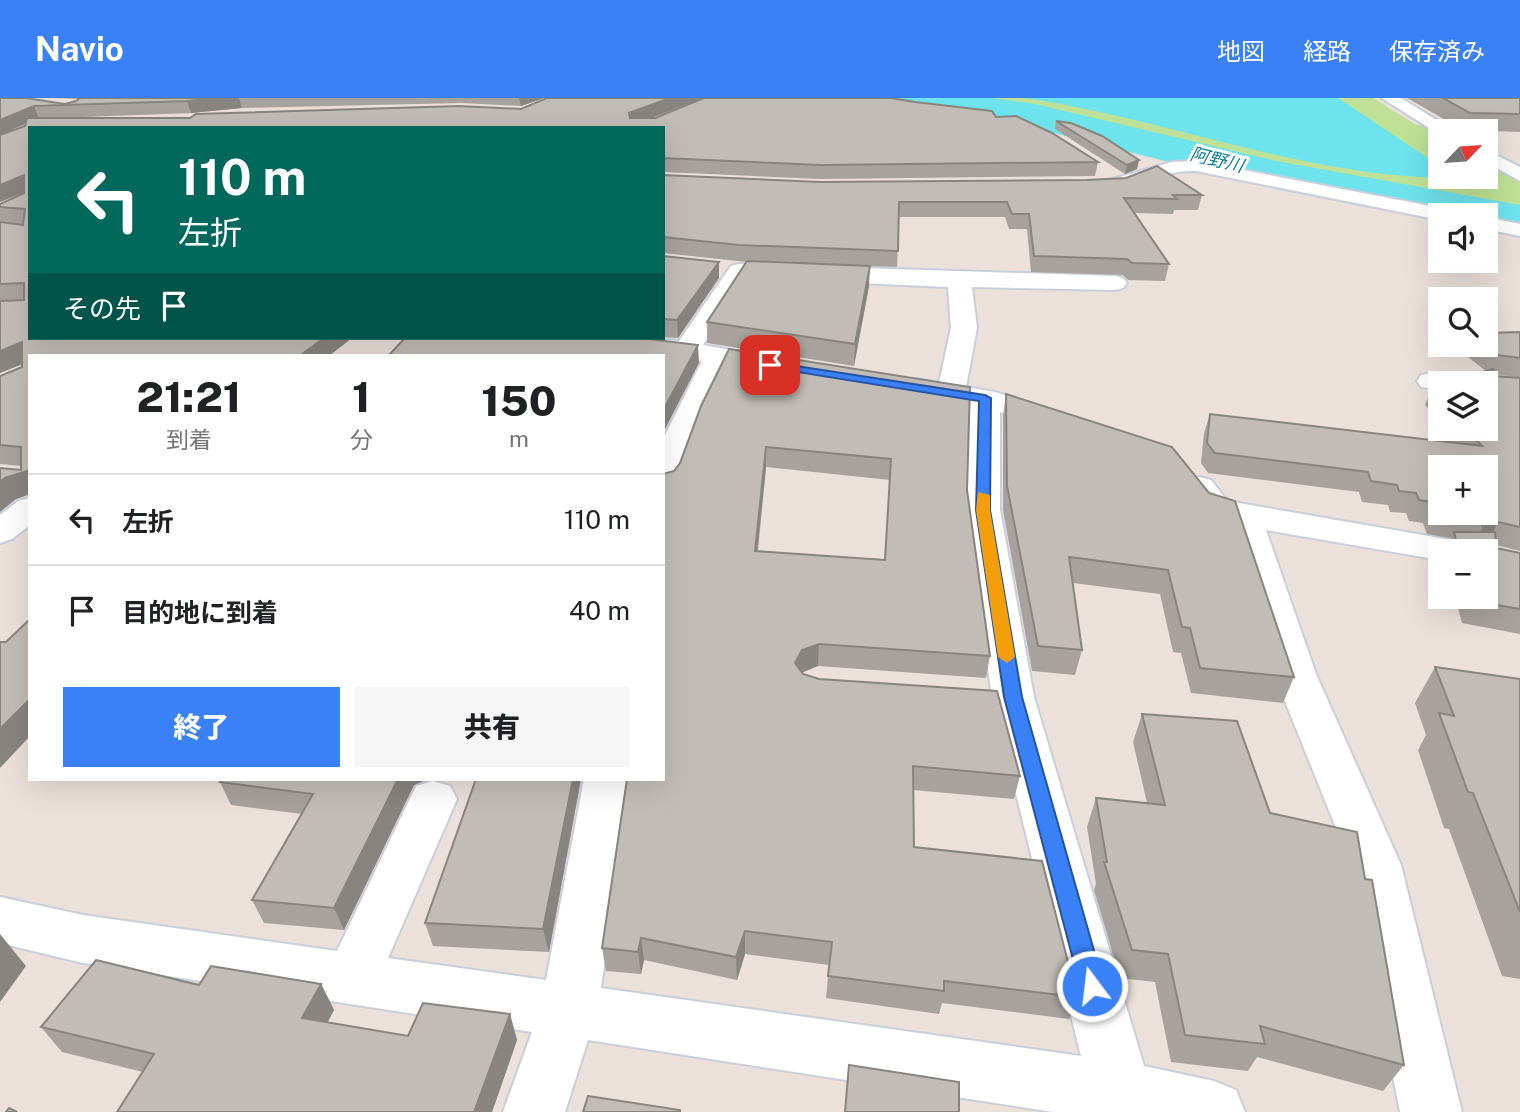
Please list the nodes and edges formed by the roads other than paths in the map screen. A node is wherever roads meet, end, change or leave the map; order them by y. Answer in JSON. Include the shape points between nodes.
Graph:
{"nodes":[{"id":1,"x":1390,"y":98,"type":"edge"},
{"id":2,"x":1428,"y":120,"type":"edge"},
{"id":3,"x":1498,"y":149,"type":"edge"},
{"id":4,"x":1508,"y":149,"type":"dead end"},
{"id":5,"x":1498,"y":162,"type":"edge"},
{"id":6,"x":1520,"y":175,"type":"edge"},
{"id":7,"x":1100,"y":178,"type":"edge"},
{"id":8,"x":1428,"y":211,"type":"edge"},
{"id":9,"x":1498,"y":225,"type":"edge"},
{"id":10,"x":1520,"y":230,"type":"edge"},
{"id":11,"x":713,"y":269,"type":"edge"},
{"id":12,"x":739,"y":271,"type":"junction"},
{"id":13,"x":959,"y":280,"type":"junction"},
{"id":14,"x":1115,"y":283,"type":"dead end"},
{"id":15,"x":599,"y":340,"type":"edge"},
{"id":16,"x":685,"y":350,"type":"junction"},
{"id":17,"x":718,"y":357,"type":"junction"},
{"id":18,"x":801,"y":370,"type":"edge"},
{"id":19,"x":896,"y":385,"type":"edge"},
{"id":20,"x":968,"y":396,"type":"junction"},
{"id":21,"x":1075,"y":427,"type":"edge"},
{"id":22,"x":671,"y":439,"type":"edge"},
{"id":23,"x":1185,"y":469,"type":"edge"},
{"id":24,"x":665,"y":471,"type":"edge"},
{"id":25,"x":1244,"y":516,"type":"junction"},
{"id":26,"x":1428,"y":547,"type":"edge"},
{"id":27,"x":607,"y":781,"type":"edge"},
{"id":28,"x":433,"y":799,"type":"dead end"},
{"id":29,"x":0,"y":920,"type":"edge"},
{"id":30,"x":352,"y":978,"type":"junction"},
{"id":31,"x":569,"y":1009,"type":"junction"},
{"id":32,"x":1121,"y":1092,"type":"junction"},
{"id":33,"x":534,"y":1112,"type":"edge"},
{"id":34,"x":1214,"y":1112,"type":"edge"},
{"id":35,"x":1431,"y":1112,"type":"edge"}],
"edges":[{"from":1,"to":2,"type":"street"},
{"from":3,"to":4,"type":"street"},
{"from":5,"to":6,"type":"street"},
{"from":7,"to":8,"type":"street","via":[[1124,184],[1168,166],[1196,166]]},
{"from":9,"to":10,"type":"street"},
{"from":11,"to":12,"type":"street"},
{"from":12,"to":13,"type":"street"},
{"from":12,"to":16,"type":"street"},
{"from":13,"to":14,"type":"street"},
{"from":13,"to":20,"type":"street"},
{"from":15,"to":16,"type":"street"},
{"from":16,"to":17,"type":"street"},
{"from":17,"to":18,"type":"street"},
{"from":17,"to":22,"type":"street"},
{"from":19,"to":20,"type":"street"},
{"from":20,"to":21,"type":"street"},
{"from":20,"to":32,"type":"street","via":[[983,510],[992,695]]},
{"from":22,"to":24,"type":"street"},
{"from":23,"to":25,"type":"street","via":[[1215,508]]},
{"from":25,"to":26,"type":"street"},
{"from":25,"to":35,"type":"street","via":[[1295,674],[1376,865]]},
{"from":27,"to":31,"type":"street"},
{"from":28,"to":30,"type":"street"},
{"from":29,"to":30,"type":"street","via":[[83,939]]},
{"from":30,"to":31,"type":"street"},
{"from":31,"to":32,"type":"street"},
{"from":31,"to":33,"type":"street"},
{"from":32,"to":34,"type":"street"}]}
